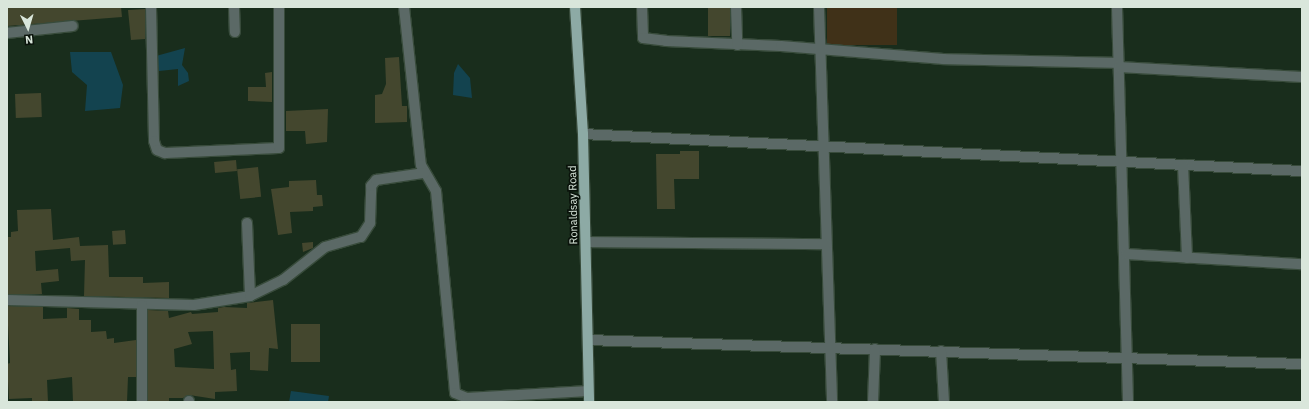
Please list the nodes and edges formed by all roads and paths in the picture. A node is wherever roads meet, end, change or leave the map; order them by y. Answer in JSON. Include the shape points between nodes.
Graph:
{"nodes":[{"id":1,"x":151,"y":7,"type":"edge"},
{"id":2,"x":234,"y":7,"type":"edge"},
{"id":3,"x":279,"y":7,"type":"edge"},
{"id":4,"x":404,"y":7,"type":"edge"},
{"id":5,"x":575,"y":7,"type":"edge"},
{"id":6,"x":642,"y":7,"type":"edge"},
{"id":7,"x":736,"y":7,"type":"edge"},
{"id":8,"x":819,"y":7,"type":"edge"},
{"id":9,"x":1117,"y":7,"type":"edge"},
{"id":10,"x":73,"y":26,"type":"dead end"},
{"id":11,"x":235,"y":32,"type":"dead end"},
{"id":12,"x":7,"y":33,"type":"edge"},
{"id":13,"x":737,"y":45,"type":"junction"},
{"id":14,"x":820,"y":50,"type":"junction"},
{"id":15,"x":1119,"y":65,"type":"junction"},
{"id":16,"x":1302,"y":77,"type":"edge"},
{"id":17,"x":583,"y":134,"type":"junction"},
{"id":18,"x":823,"y":148,"type":"junction"},
{"id":19,"x":1123,"y":162,"type":"junction"},
{"id":20,"x":1183,"y":165,"type":"junction"},
{"id":21,"x":1302,"y":171,"type":"edge"},
{"id":22,"x":424,"y":173,"type":"junction"},
{"id":23,"x":247,"y":223,"type":"dead end"},
{"id":24,"x":586,"y":242,"type":"junction"},
{"id":25,"x":826,"y":244,"type":"junction"},
{"id":26,"x":1126,"y":254,"type":"junction"},
{"id":27,"x":1187,"y":258,"type":"junction"},
{"id":28,"x":1302,"y":264,"type":"edge"},
{"id":29,"x":250,"y":296,"type":"junction"},
{"id":30,"x":7,"y":300,"type":"edge"},
{"id":31,"x":142,"y":305,"type":"junction"},
{"id":32,"x":588,"y":340,"type":"junction"},
{"id":33,"x":830,"y":348,"type":"junction"},
{"id":34,"x":875,"y":349,"type":"junction"},
{"id":35,"x":941,"y":350,"type":"junction"},
{"id":36,"x":1126,"y":356,"type":"junction"},
{"id":37,"x":1302,"y":364,"type":"edge"},
{"id":38,"x":588,"y":391,"type":"junction"},
{"id":39,"x":142,"y":402,"type":"edge"},
{"id":40,"x":589,"y":402,"type":"edge"},
{"id":41,"x":832,"y":402,"type":"edge"},
{"id":42,"x":873,"y":402,"type":"edge"},
{"id":43,"x":944,"y":402,"type":"edge"},
{"id":44,"x":1128,"y":402,"type":"edge"}],
"edges":[{"from":1,"to":3,"type":"street","via":[[154,141],[157,150],[165,153],[279,148]]},
{"from":2,"to":11,"type":"street"},
{"from":4,"to":22,"type":"street","via":[[421,165]]},
{"from":5,"to":17,"type":"main road","name":"Ronaldsay Road"},
{"from":6,"to":13,"type":"street","via":[[643,38]]},
{"from":7,"to":13,"type":"street"},
{"from":8,"to":14,"type":"street"},
{"from":9,"to":15,"type":"street"},
{"from":10,"to":12,"type":"street"},
{"from":13,"to":14,"type":"street"},
{"from":14,"to":15,"type":"street","via":[[943,59]]},
{"from":14,"to":18,"type":"street"},
{"from":15,"to":16,"type":"street"},
{"from":15,"to":19,"type":"street"},
{"from":17,"to":18,"type":"street"},
{"from":17,"to":24,"type":"main road","name":"Ronaldsay Road"},
{"from":18,"to":19,"type":"street"},
{"from":18,"to":25,"type":"street"},
{"from":19,"to":20,"type":"street"},
{"from":19,"to":26,"type":"street"},
{"from":20,"to":21,"type":"street"},
{"from":20,"to":27,"type":"street"},
{"from":22,"to":29,"type":"street","via":[[376,180],[371,186],[370,223],[361,237],[325,247],[283,280]]},
{"from":22,"to":38,"type":"street","via":[[436,191],[455,393],[467,398]]},
{"from":23,"to":29,"type":"street"},
{"from":24,"to":25,"type":"street"},
{"from":24,"to":32,"type":"main road","name":"Ronaldsay Road"},
{"from":25,"to":33,"type":"street"},
{"from":26,"to":27,"type":"street"},
{"from":26,"to":36,"type":"street"},
{"from":27,"to":28,"type":"street"},
{"from":29,"to":31,"type":"street","via":[[194,305]]},
{"from":30,"to":31,"type":"street"},
{"from":31,"to":39,"type":"street"},
{"from":32,"to":33,"type":"street"},
{"from":32,"to":38,"type":"main road","name":"Ronaldsay Road"},
{"from":33,"to":34,"type":"street"},
{"from":33,"to":41,"type":"street"},
{"from":34,"to":35,"type":"street"},
{"from":34,"to":42,"type":"street"},
{"from":35,"to":36,"type":"street"},
{"from":35,"to":43,"type":"street"},
{"from":36,"to":37,"type":"street"},
{"from":36,"to":44,"type":"street"},
{"from":38,"to":40,"type":"main road","name":"Ronaldsay Road"}]}
